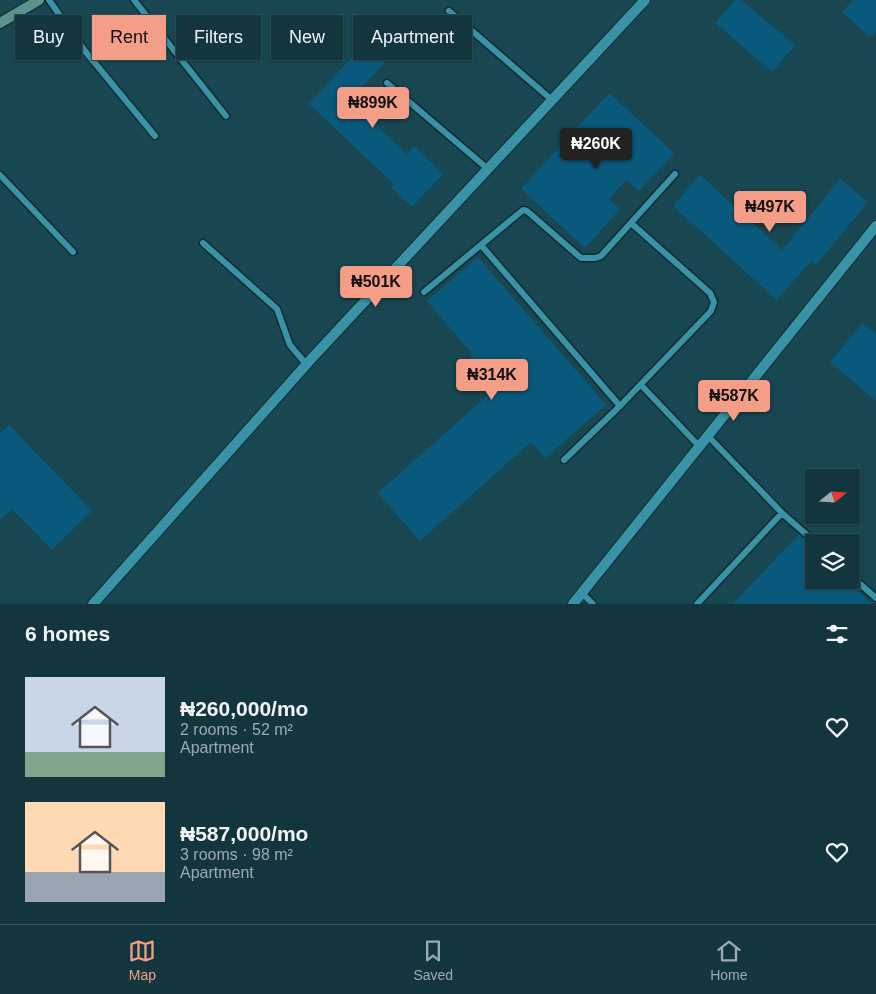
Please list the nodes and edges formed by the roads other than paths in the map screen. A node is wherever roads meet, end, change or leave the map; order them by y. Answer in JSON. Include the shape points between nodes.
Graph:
{"nodes":[{"id":1,"x":40,"y":0,"type":"edge"},
{"id":2,"x":49,"y":0,"type":"edge"},
{"id":3,"x":134,"y":0,"type":"edge"},
{"id":4,"x":645,"y":0,"type":"edge"},
{"id":5,"x":449,"y":11,"type":"dead end"},
{"id":6,"x":0,"y":24,"type":"edge"},
{"id":7,"x":387,"y":83,"type":"dead end"},
{"id":8,"x":552,"y":100,"type":"junction"},
{"id":9,"x":226,"y":116,"type":"dead end"},
{"id":10,"x":155,"y":136,"type":"dead end"},
{"id":11,"x":488,"y":169,"type":"junction"},
{"id":12,"x":676,"y":174,"type":"dead end"},
{"id":13,"x":0,"y":175,"type":"edge"},
{"id":14,"x":631,"y":223,"type":"junction"},
{"id":15,"x":876,"y":226,"type":"edge"},
{"id":16,"x":203,"y":243,"type":"dead end"},
{"id":17,"x":481,"y":245,"type":"junction"},
{"id":18,"x":73,"y":252,"type":"dead end"},
{"id":19,"x":424,"y":292,"type":"dead end"},
{"id":20,"x":306,"y":364,"type":"junction"},
{"id":21,"x":641,"y":385,"type":"junction"},
{"id":22,"x":620,"y":406,"type":"junction"},
{"id":23,"x":707,"y":436,"type":"junction"},
{"id":24,"x":699,"y":446,"type":"junction"},
{"id":25,"x":564,"y":460,"type":"dead end"},
{"id":26,"x":782,"y":513,"type":"junction"},
{"id":27,"x":805,"y":534,"type":"edge"},
{"id":28,"x":860,"y":584,"type":"edge"},
{"id":29,"x":582,"y":593,"type":"junction"},
{"id":30,"x":876,"y":598,"type":"edge"},
{"id":31,"x":93,"y":604,"type":"edge"},
{"id":32,"x":573,"y":604,"type":"edge"},
{"id":33,"x":593,"y":604,"type":"edge"},
{"id":34,"x":697,"y":604,"type":"edge"}],
"edges":[{"from":1,"to":6,"type":"street"},
{"from":2,"to":10,"type":"lane","via":[[85,51]]},
{"from":3,"to":9,"type":"lane"},
{"from":4,"to":8,"type":"street"},
{"from":5,"to":8,"type":"lane"},
{"from":7,"to":11,"type":"lane"},
{"from":8,"to":11,"type":"street"},
{"from":11,"to":20,"type":"street"},
{"from":12,"to":14,"type":"lane"},
{"from":13,"to":18,"type":"lane"},
{"from":14,"to":17,"type":"lane","via":[[596,258],[581,258],[523,210]]},
{"from":14,"to":21,"type":"lane","via":[[710,293],[714,302],[711,311]]},
{"from":15,"to":23,"type":"street"},
{"from":16,"to":20,"type":"lane","via":[[277,309],[290,346]]},
{"from":17,"to":19,"type":"lane"},
{"from":17,"to":22,"type":"lane"},
{"from":20,"to":31,"type":"street"},
{"from":21,"to":22,"type":"lane"},
{"from":21,"to":24,"type":"lane"},
{"from":22,"to":25,"type":"lane"},
{"from":23,"to":24,"type":"street"},
{"from":23,"to":26,"type":"lane"},
{"from":24,"to":29,"type":"street"},
{"from":26,"to":27,"type":"lane"},
{"from":26,"to":34,"type":"lane"},
{"from":28,"to":30,"type":"lane"},
{"from":29,"to":32,"type":"street"},
{"from":29,"to":33,"type":"lane"}]}
